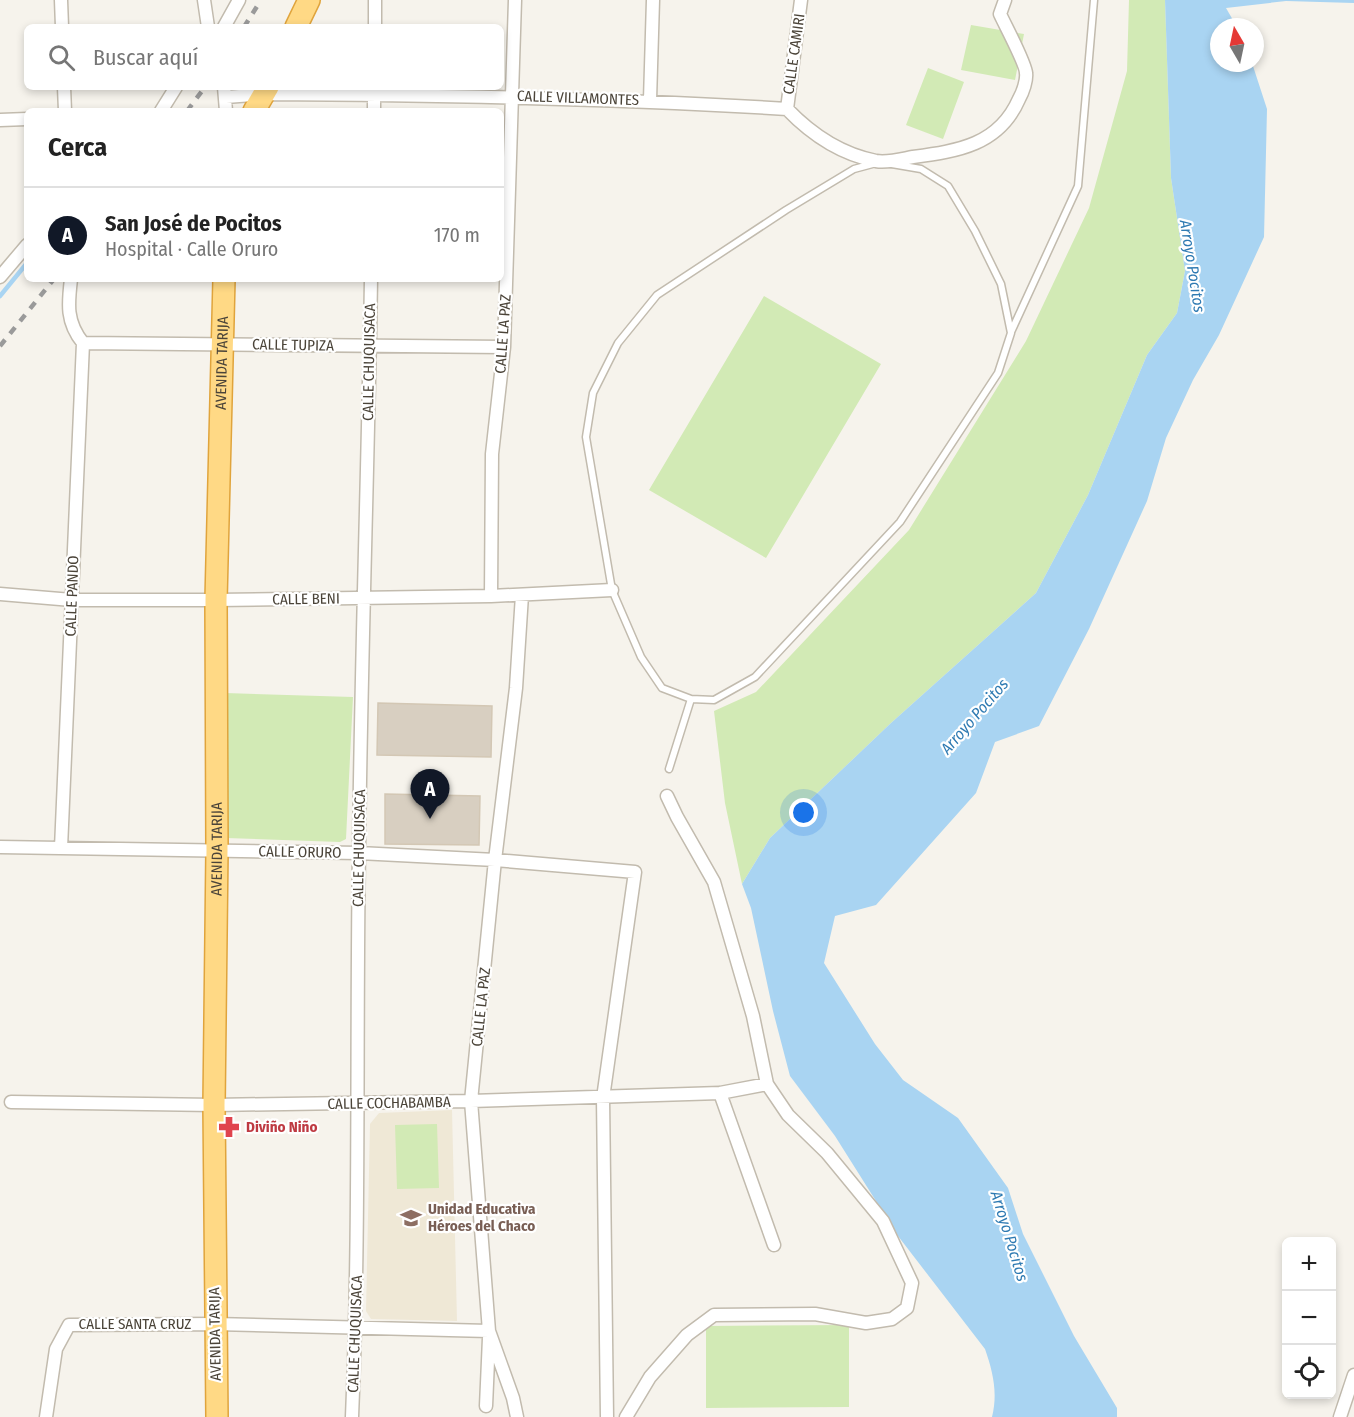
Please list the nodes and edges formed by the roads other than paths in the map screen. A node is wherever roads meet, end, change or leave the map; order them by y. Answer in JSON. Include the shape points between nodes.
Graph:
{"nodes":[{"id":1,"x":61,"y":0,"type":"edge"},
{"id":2,"x":204,"y":0,"type":"edge"},
{"id":3,"x":239,"y":0,"type":"edge"},
{"id":4,"x":309,"y":0,"type":"edge"},
{"id":5,"x":375,"y":0,"type":"edge"},
{"id":6,"x":514,"y":0,"type":"edge"},
{"id":7,"x":653,"y":0,"type":"edge"},
{"id":8,"x":801,"y":0,"type":"edge"},
{"id":9,"x":1005,"y":0,"type":"edge"},
{"id":10,"x":1094,"y":0,"type":"edge"},
{"id":11,"x":62,"y":24,"type":"edge"},
{"id":12,"x":206,"y":24,"type":"edge"},
{"id":13,"x":226,"y":24,"type":"edge"},
{"id":14,"x":297,"y":24,"type":"edge"},
{"id":15,"x":375,"y":24,"type":"edge"},
{"id":16,"x":64,"y":90,"type":"edge"},
{"id":17,"x":174,"y":90,"type":"edge"},
{"id":18,"x":374,"y":91,"type":"edge"},
{"id":19,"x":225,"y":92,"type":"edge"},
{"id":20,"x":262,"y":97,"type":"edge"},
{"id":21,"x":513,"y":97,"type":"junction"},
{"id":22,"x":650,"y":100,"type":"junction"},
{"id":23,"x":65,"y":108,"type":"edge"},
{"id":24,"x":162,"y":108,"type":"edge"},
{"id":25,"x":226,"y":108,"type":"edge"},
{"id":26,"x":374,"y":108,"type":"edge"},
{"id":27,"x":787,"y":109,"type":"junction"},
{"id":28,"x":24,"y":119,"type":"edge"},
{"id":29,"x":0,"y":120,"type":"edge"},
{"id":30,"x":880,"y":162,"type":"junction"},
{"id":31,"x":24,"y":248,"type":"edge"},
{"id":32,"x":0,"y":256,"type":"edge"},
{"id":33,"x":9,"y":266,"type":"junction"},
{"id":34,"x":0,"y":277,"type":"edge"},
{"id":35,"x":71,"y":282,"type":"edge"},
{"id":36,"x":224,"y":282,"type":"edge"},
{"id":37,"x":371,"y":282,"type":"edge"},
{"id":38,"x":1011,"y":333,"type":"junction"},
{"id":39,"x":83,"y":343,"type":"junction"},
{"id":40,"x":222,"y":344,"type":"junction"},
{"id":41,"x":370,"y":346,"type":"junction"},
{"id":42,"x":504,"y":347,"type":"junction"},
{"id":43,"x":612,"y":590,"type":"junction"},
{"id":44,"x":0,"y":594,"type":"edge"},
{"id":45,"x":522,"y":595,"type":"junction"},
{"id":46,"x":491,"y":596,"type":"junction"},
{"id":47,"x":365,"y":598,"type":"junction"},
{"id":48,"x":72,"y":600,"type":"junction"},
{"id":49,"x":216,"y":600,"type":"junction"},
{"id":50,"x":691,"y":699,"type":"junction"},
{"id":51,"x":669,"y":769,"type":"dead end"},
{"id":52,"x":667,"y":796,"type":"dead end"},
{"id":53,"x":0,"y":847,"type":"edge"},
{"id":54,"x":61,"y":848,"type":"junction"},
{"id":55,"x":217,"y":850,"type":"junction"},
{"id":56,"x":359,"y":853,"type":"junction"},
{"id":57,"x":495,"y":860,"type":"junction"},
{"id":58,"x":766,"y":1084,"type":"junction"},
{"id":59,"x":720,"y":1093,"type":"junction"},
{"id":60,"x":603,"y":1098,"type":"junction"},
{"id":61,"x":471,"y":1101,"type":"junction"},
{"id":62,"x":11,"y":1102,"type":"dead end"},
{"id":63,"x":359,"y":1104,"type":"junction"},
{"id":64,"x":214,"y":1105,"type":"junction"},
{"id":65,"x":774,"y":1245,"type":"dead end"},
{"id":66,"x":215,"y":1324,"type":"junction"},
{"id":67,"x":356,"y":1327,"type":"junction"},
{"id":68,"x":489,"y":1331,"type":"junction"},
{"id":69,"x":1354,"y":1375,"type":"edge"},
{"id":70,"x":485,"y":1412,"type":"edge"},
{"id":71,"x":46,"y":1417,"type":"edge"},
{"id":72,"x":217,"y":1417,"type":"edge"},
{"id":73,"x":352,"y":1417,"type":"edge"},
{"id":74,"x":517,"y":1417,"type":"edge"},
{"id":75,"x":607,"y":1417,"type":"edge"},
{"id":76,"x":626,"y":1417,"type":"edge"},
{"id":77,"x":1340,"y":1417,"type":"edge"}],
"edges":[{"from":1,"to":11,"type":"street"},
{"from":2,"to":12,"type":"street"},
{"from":3,"to":13,"type":"street"},
{"from":4,"to":14,"type":"highway"},
{"from":5,"to":15,"type":"street"},
{"from":6,"to":21,"type":"street","name":"CALLE LA PAZ"},
{"from":7,"to":22,"type":"street"},
{"from":8,"to":27,"type":"street","name":"CALLE CAMIRI"},
{"from":9,"to":30,"type":"street","via":[[1000,14],[1026,72],[1013,113],[996,132],[956,151]]},
{"from":10,"to":38,"type":"lane","via":[[1078,186]]},
{"from":16,"to":23,"type":"street"},
{"from":17,"to":24,"type":"street"},
{"from":18,"to":20,"type":"street","name":"CALLE VILLAMONTES"},
{"from":18,"to":21,"type":"street","name":"CALLE VILLAMONTES"},
{"from":18,"to":26,"type":"street"},
{"from":19,"to":20,"type":"street","name":"CALLE VILLAMONTES"},
{"from":19,"to":25,"type":"street"},
{"from":21,"to":22,"type":"street","name":"CALLE VILLAMONTES"},
{"from":21,"to":42,"type":"street","name":"CALLE LA PAZ"},
{"from":22,"to":27,"type":"street","name":"CALLE VILLAMONTES"},
{"from":27,"to":30,"type":"street","via":[[826,143],[856,157]]},
{"from":28,"to":29,"type":"street"},
{"from":30,"to":38,"type":"lane","via":[[921,169],[948,186],[1001,284]]},
{"from":30,"to":43,"type":"lane","via":[[854,169],[657,295],[618,343],[593,393],[586,437]]},
{"from":31,"to":33,"type":"street"},
{"from":32,"to":33,"type":"street"},
{"from":33,"to":34,"type":"street"},
{"from":35,"to":39,"type":"street","via":[[69,317]]},
{"from":36,"to":40,"type":"highway","name":"AVENIDA TARIJA"},
{"from":37,"to":41,"type":"street","name":"CALLE CHUQUISACA"},
{"from":38,"to":50,"type":"lane","via":[[998,373],[900,522],[755,677],[714,700]]},
{"from":39,"to":40,"type":"street","name":"CALLE TUPIZA"},
{"from":39,"to":48,"type":"street","name":"CALLE PANDO"},
{"from":40,"to":41,"type":"street","name":"CALLE TUPIZA"},
{"from":40,"to":49,"type":"highway","name":"AVENIDA TARIJA"},
{"from":41,"to":42,"type":"street","name":"CALLE TUPIZA"},
{"from":41,"to":47,"type":"street","name":"CALLE CHUQUISACA"},
{"from":42,"to":46,"type":"street","name":"CALLE LA PAZ","via":[[492,454]]},
{"from":43,"to":45,"type":"street","name":"CALLE BENI"},
{"from":43,"to":50,"type":"lane","via":[[640,657],[662,688]]},
{"from":44,"to":48,"type":"street","name":"CALLE BENI"},
{"from":45,"to":46,"type":"street","name":"CALLE BENI"},
{"from":45,"to":57,"type":"street","name":"CALLE LA PAZ","via":[[516,688]]},
{"from":46,"to":47,"type":"street","name":"CALLE BENI"},
{"from":47,"to":49,"type":"street","name":"CALLE BENI"},
{"from":47,"to":56,"type":"street","name":"CALLE CHUQUISACA"},
{"from":48,"to":49,"type":"street","name":"CALLE BENI"},
{"from":48,"to":54,"type":"street","name":"CALLE PANDO"},
{"from":49,"to":55,"type":"highway","name":"AVENIDA TARIJA"},
{"from":50,"to":51,"type":"lane"},
{"from":52,"to":58,"type":"street","via":[[714,882],[753,1016]]},
{"from":53,"to":54,"type":"street","name":"CALLE ORURO"},
{"from":54,"to":55,"type":"street","name":"CALLE ORURO"},
{"from":55,"to":56,"type":"street","name":"CALLE ORURO"},
{"from":55,"to":64,"type":"highway","name":"AVENIDA TARIJA"},
{"from":56,"to":57,"type":"street","name":"CALLE ORURO"},
{"from":56,"to":63,"type":"street","name":"CALLE CHUQUISACA"},
{"from":57,"to":60,"type":"street","name":"CALLE ORURO","via":[[635,872]]},
{"from":57,"to":61,"type":"street","name":"CALLE LA PAZ"},
{"from":58,"to":59,"type":"street","name":"CALLE COCHABAMBA"},
{"from":58,"to":76,"type":"street","via":[[788,1115],[827,1153],[883,1221],[912,1283],[907,1308],[892,1319],[866,1323],[815,1314],[714,1315],[687,1335],[650,1377]]},
{"from":59,"to":60,"type":"street","name":"CALLE COCHABAMBA"},
{"from":59,"to":65,"type":"street"},
{"from":60,"to":61,"type":"street","name":"CALLE COCHABAMBA"},
{"from":60,"to":75,"type":"street"},
{"from":61,"to":63,"type":"street","name":"CALLE COCHABAMBA"},
{"from":61,"to":68,"type":"street","name":"CALLE LA PAZ"},
{"from":62,"to":64,"type":"street","name":"CALLE COCHABAMBA"},
{"from":63,"to":64,"type":"street","name":"CALLE COCHABAMBA"},
{"from":63,"to":67,"type":"street","name":"CALLE CHUQUISACA"},
{"from":64,"to":66,"type":"highway","name":"AVENIDA TARIJA"},
{"from":66,"to":67,"type":"street","name":"CALLE SANTA CRUZ"},
{"from":66,"to":71,"type":"street","name":"CALLE SANTA CRUZ","via":[[69,1325],[56,1349]]},
{"from":66,"to":72,"type":"highway","name":"AVENIDA TARIJA"},
{"from":67,"to":68,"type":"street","name":"CALLE SANTA CRUZ"},
{"from":67,"to":73,"type":"street","name":"CALLE CHUQUISACA"},
{"from":68,"to":70,"type":"street"},
{"from":68,"to":74,"type":"street","name":"CALLE LA PAZ"},
{"from":69,"to":77,"type":"street"}]}
